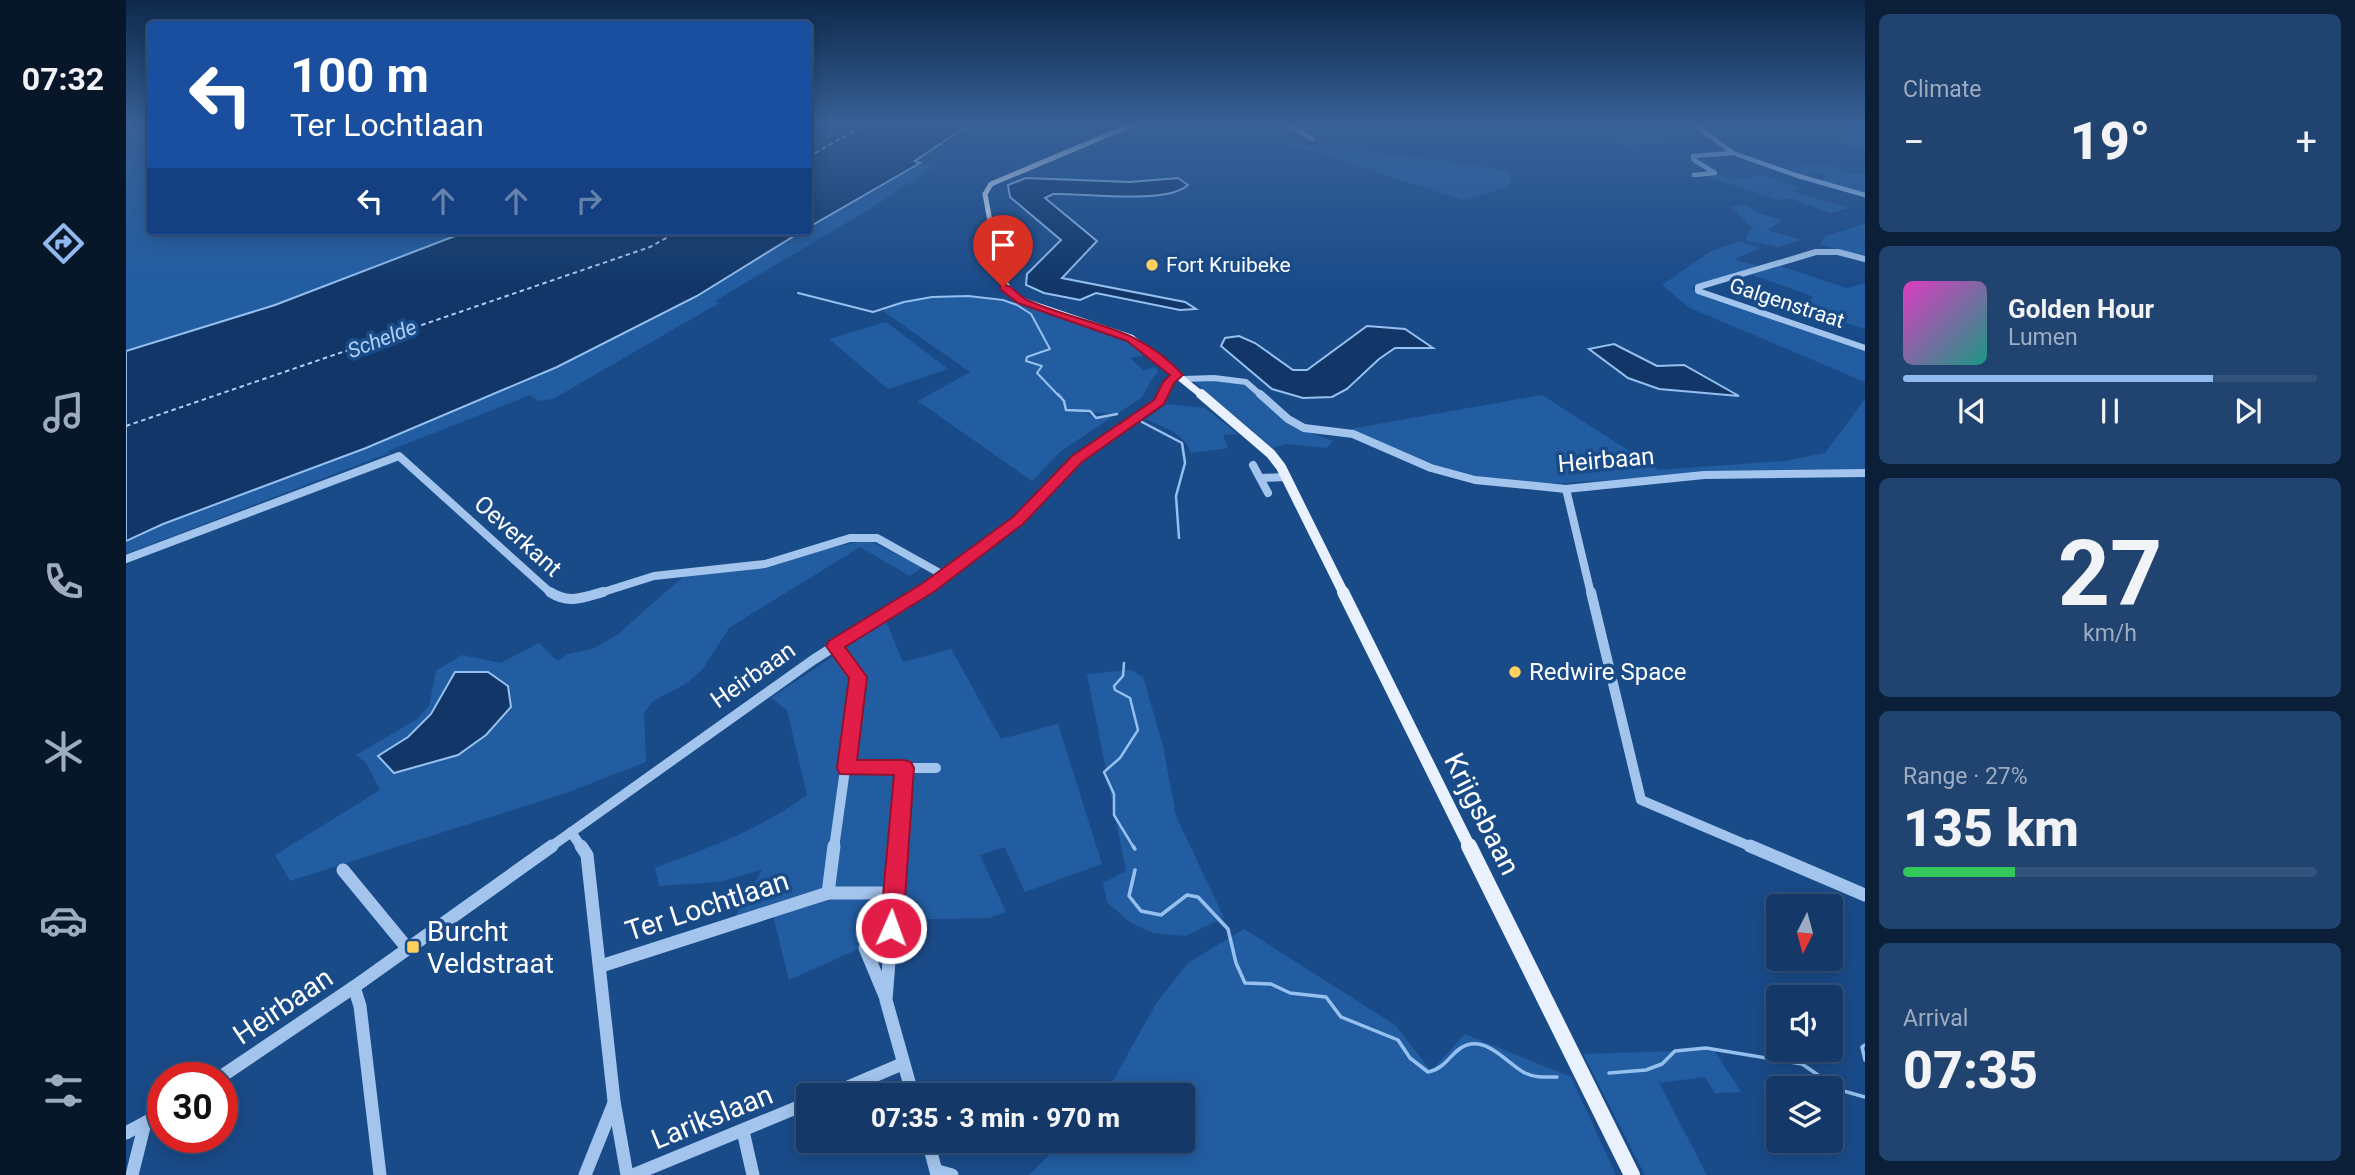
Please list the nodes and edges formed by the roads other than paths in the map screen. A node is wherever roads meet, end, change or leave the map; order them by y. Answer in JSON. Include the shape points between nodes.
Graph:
{"nodes":[{"id":1,"x":1001,"y":178,"type":"edge"},
{"id":2,"x":1805,"y":178,"type":"edge"},
{"id":3,"x":1865,"y":195,"type":"edge"},
{"id":4,"x":1865,"y":259,"type":"edge"},
{"id":5,"x":1865,"y":348,"type":"edge"},
{"id":6,"x":1180,"y":377,"type":"junction"},
{"id":7,"x":1253,"y":465,"type":"dead end"},
{"id":8,"x":1865,"y":473,"type":"edge"},
{"id":9,"x":1286,"y":477,"type":"junction"},
{"id":10,"x":1261,"y":478,"type":"junction"},
{"id":11,"x":1566,"y":489,"type":"junction"},
{"id":12,"x":1268,"y":494,"type":"dead end"},
{"id":13,"x":126,"y":559,"type":"edge"},
{"id":14,"x":945,"y":576,"type":"junction"},
{"id":15,"x":835,"y":646,"type":"junction"},
{"id":16,"x":847,"y":768,"type":"junction"},
{"id":17,"x":904,"y":768,"type":"junction"},
{"id":18,"x":936,"y":768,"type":"dead end"},
{"id":19,"x":571,"y":832,"type":"junction"},
{"id":20,"x":343,"y":870,"type":"dead end"},
{"id":21,"x":893,"y":892,"type":"junction"},
{"id":22,"x":828,"y":893,"type":"junction"},
{"id":23,"x":1865,"y":895,"type":"edge"},
{"id":24,"x":891,"y":942,"type":"junction"},
{"id":25,"x":408,"y":949,"type":"junction"},
{"id":26,"x":601,"y":966,"type":"junction"},
{"id":27,"x":354,"y":987,"type":"junction"},
{"id":28,"x":886,"y":1000,"type":"junction"},
{"id":29,"x":902,"y":1064,"type":"junction"},
{"id":30,"x":238,"y":1065,"type":"edge"},
{"id":31,"x":857,"y":1083,"type":"edge"},
{"id":32,"x":909,"y":1083,"type":"edge"},
{"id":33,"x":614,"y":1101,"type":"junction"},
{"id":34,"x":796,"y":1108,"type":"edge"},
{"id":35,"x":145,"y":1123,"type":"joint"},
{"id":36,"x":743,"y":1131,"type":"junction"},
{"id":37,"x":126,"y":1133,"type":"edge"},
{"id":38,"x":933,"y":1153,"type":"edge"},
{"id":39,"x":942,"y":1174,"type":"edge"},
{"id":40,"x":132,"y":1175,"type":"edge"},
{"id":41,"x":380,"y":1175,"type":"edge"},
{"id":42,"x":585,"y":1175,"type":"edge"},
{"id":43,"x":627,"y":1175,"type":"edge"},
{"id":44,"x":633,"y":1175,"type":"edge"},
{"id":45,"x":753,"y":1175,"type":"edge"},
{"id":46,"x":1632,"y":1175,"type":"edge"}],
"edges":[{"from":1,"to":6,"type":"main road","name":"Krijgsbaan","via":[[986,190],[1003,287],[1029,304],[1131,338]]},
{"from":2,"to":3,"type":"street"},
{"from":4,"to":5,"type":"street","name":"Galgenstraat","via":[[1826,252],[1767,264],[1746,275],[1698,287],[1698,291]]},
{"from":6,"to":9,"type":"main road","name":"Krijgsbaan","via":[[1271,454]]},
{"from":6,"to":11,"type":"street","name":"Heirbaan","via":[[1246,382],[1304,428],[1353,434],[1452,475]]},
{"from":6,"to":14,"type":"street","name":"Heirbaan","via":[[1169,382],[1159,402],[1077,459],[1018,521]]},
{"from":7,"to":10,"type":"street"},
{"from":8,"to":11,"type":"street","name":"Heirbaan","via":[[1704,475]]},
{"from":9,"to":10,"type":"street"},
{"from":9,"to":46,"type":"main road","name":"Krijgsbaan"},
{"from":10,"to":12,"type":"street"},
{"from":11,"to":23,"type":"street","via":[[1641,800]]},
{"from":13,"to":14,"type":"street","name":"Oeverkant","via":[[399,456],[562,600],[576,600],[654,576],[765,564],[863,537],[877,538]]},
{"from":14,"to":15,"type":"street","name":"Heirbaan"},
{"from":15,"to":16,"type":"street","name":"Ter Lochtlaan","via":[[858,677]]},
{"from":15,"to":19,"type":"street","name":"Heirbaan"},
{"from":16,"to":17,"type":"street"},
{"from":16,"to":22,"type":"street","name":"Ter Lochtlaan"},
{"from":17,"to":18,"type":"street"},
{"from":17,"to":21,"type":"street"},
{"from":19,"to":25,"type":"street","name":"Heirbaan"},
{"from":19,"to":26,"type":"street","via":[[587,855]]},
{"from":20,"to":25,"type":"street"},
{"from":21,"to":22,"type":"street","name":"Ter Lochtlaan"},
{"from":21,"to":24,"type":"street"},
{"from":22,"to":26,"type":"street","name":"Ter Lochtlaan"},
{"from":24,"to":28,"type":"street"},
{"from":24,"to":28,"type":"street","via":[[865,948]]},
{"from":25,"to":27,"type":"street","name":"Heirbaan"},
{"from":26,"to":33,"type":"street"},
{"from":27,"to":30,"type":"street","name":"Heirbaan"},
{"from":27,"to":41,"type":"street"},
{"from":28,"to":29,"type":"street"},
{"from":29,"to":31,"type":"street"},
{"from":29,"to":32,"type":"street"},
{"from":33,"to":42,"type":"street"},
{"from":33,"to":43,"type":"street"},
{"from":34,"to":36,"type":"street","name":"Larikslaan"},
{"from":35,"to":37,"type":"street"},
{"from":35,"to":40,"type":"street"},
{"from":36,"to":44,"type":"street","name":"Larikslaan"},
{"from":36,"to":45,"type":"street"},
{"from":38,"to":39,"type":"street"}]}
